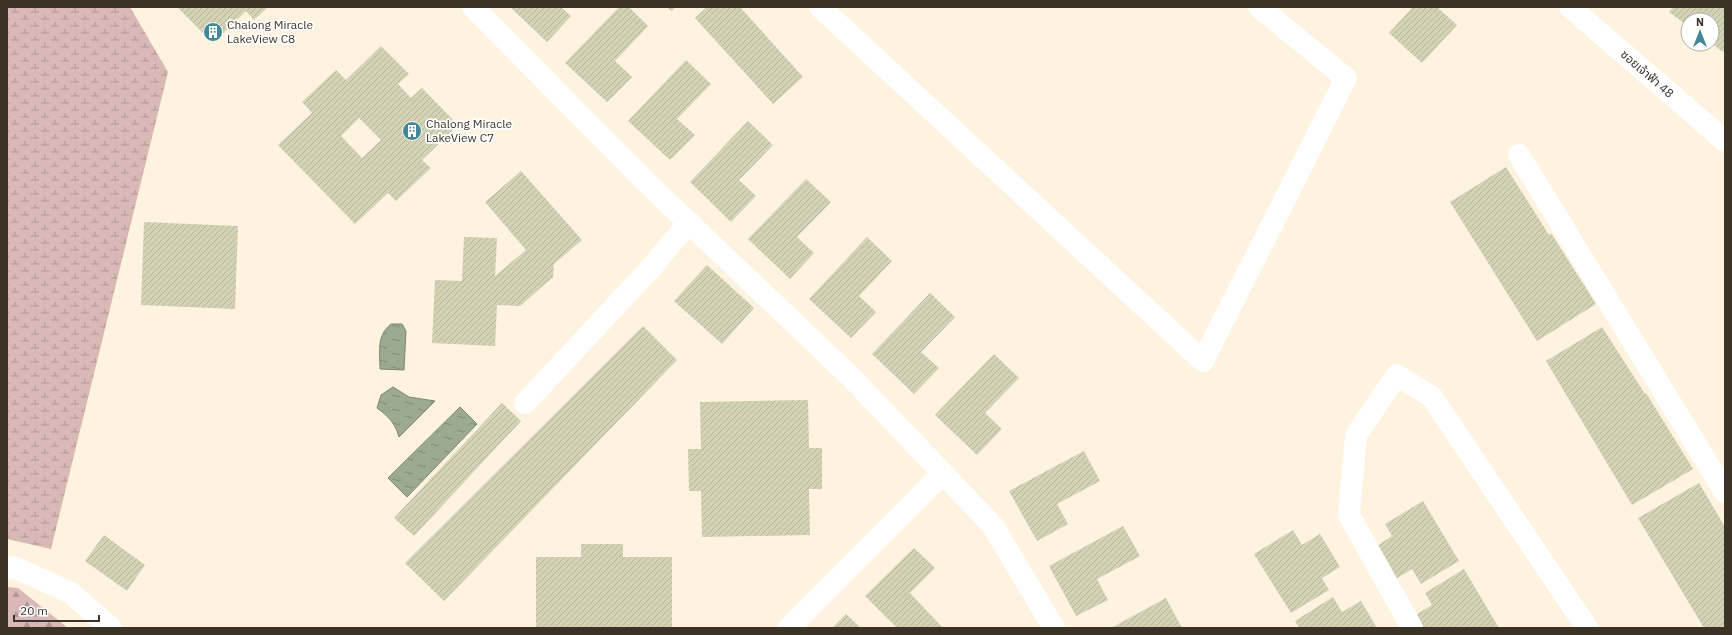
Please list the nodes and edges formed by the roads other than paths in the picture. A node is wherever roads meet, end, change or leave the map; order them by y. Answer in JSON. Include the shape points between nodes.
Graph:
{"nodes":[{"id":1,"x":473,"y":7,"type":"edge"},
{"id":2,"x":820,"y":7,"type":"edge"},
{"id":3,"x":1259,"y":7,"type":"edge"},
{"id":4,"x":1570,"y":7,"type":"edge"},
{"id":5,"x":1725,"y":141,"type":"edge"},
{"id":6,"x":1519,"y":155,"type":"dead end"},
{"id":7,"x":689,"y":222,"type":"junction"},
{"id":8,"x":525,"y":403,"type":"dead end"},
{"id":9,"x":943,"y":473,"type":"junction"},
{"id":10,"x":1725,"y":492,"type":"edge"},
{"id":11,"x":7,"y":567,"type":"edge"},
{"id":12,"x":111,"y":628,"type":"edge"},
{"id":13,"x":789,"y":628,"type":"edge"},
{"id":14,"x":1054,"y":628,"type":"edge"},
{"id":15,"x":1412,"y":628,"type":"edge"},
{"id":16,"x":1587,"y":628,"type":"edge"}],
"edges":[{"from":1,"to":7,"type":"street"},
{"from":2,"to":3,"type":"street","via":[[1203,361],[1346,78]]},
{"from":4,"to":5,"type":"street","name":"ซอยเจ้าฟ้า 48"},
{"from":6,"to":10,"type":"street"},
{"from":7,"to":8,"type":"street","via":[[651,268]]},
{"from":7,"to":9,"type":"street","via":[[851,377]]},
{"from":9,"to":13,"type":"street"},
{"from":9,"to":14,"type":"street","via":[[993,526]]},
{"from":11,"to":12,"type":"street","via":[[16,568],[71,593]]},
{"from":15,"to":16,"type":"street","via":[[1349,515],[1356,435],[1397,374],[1432,398]]}]}
